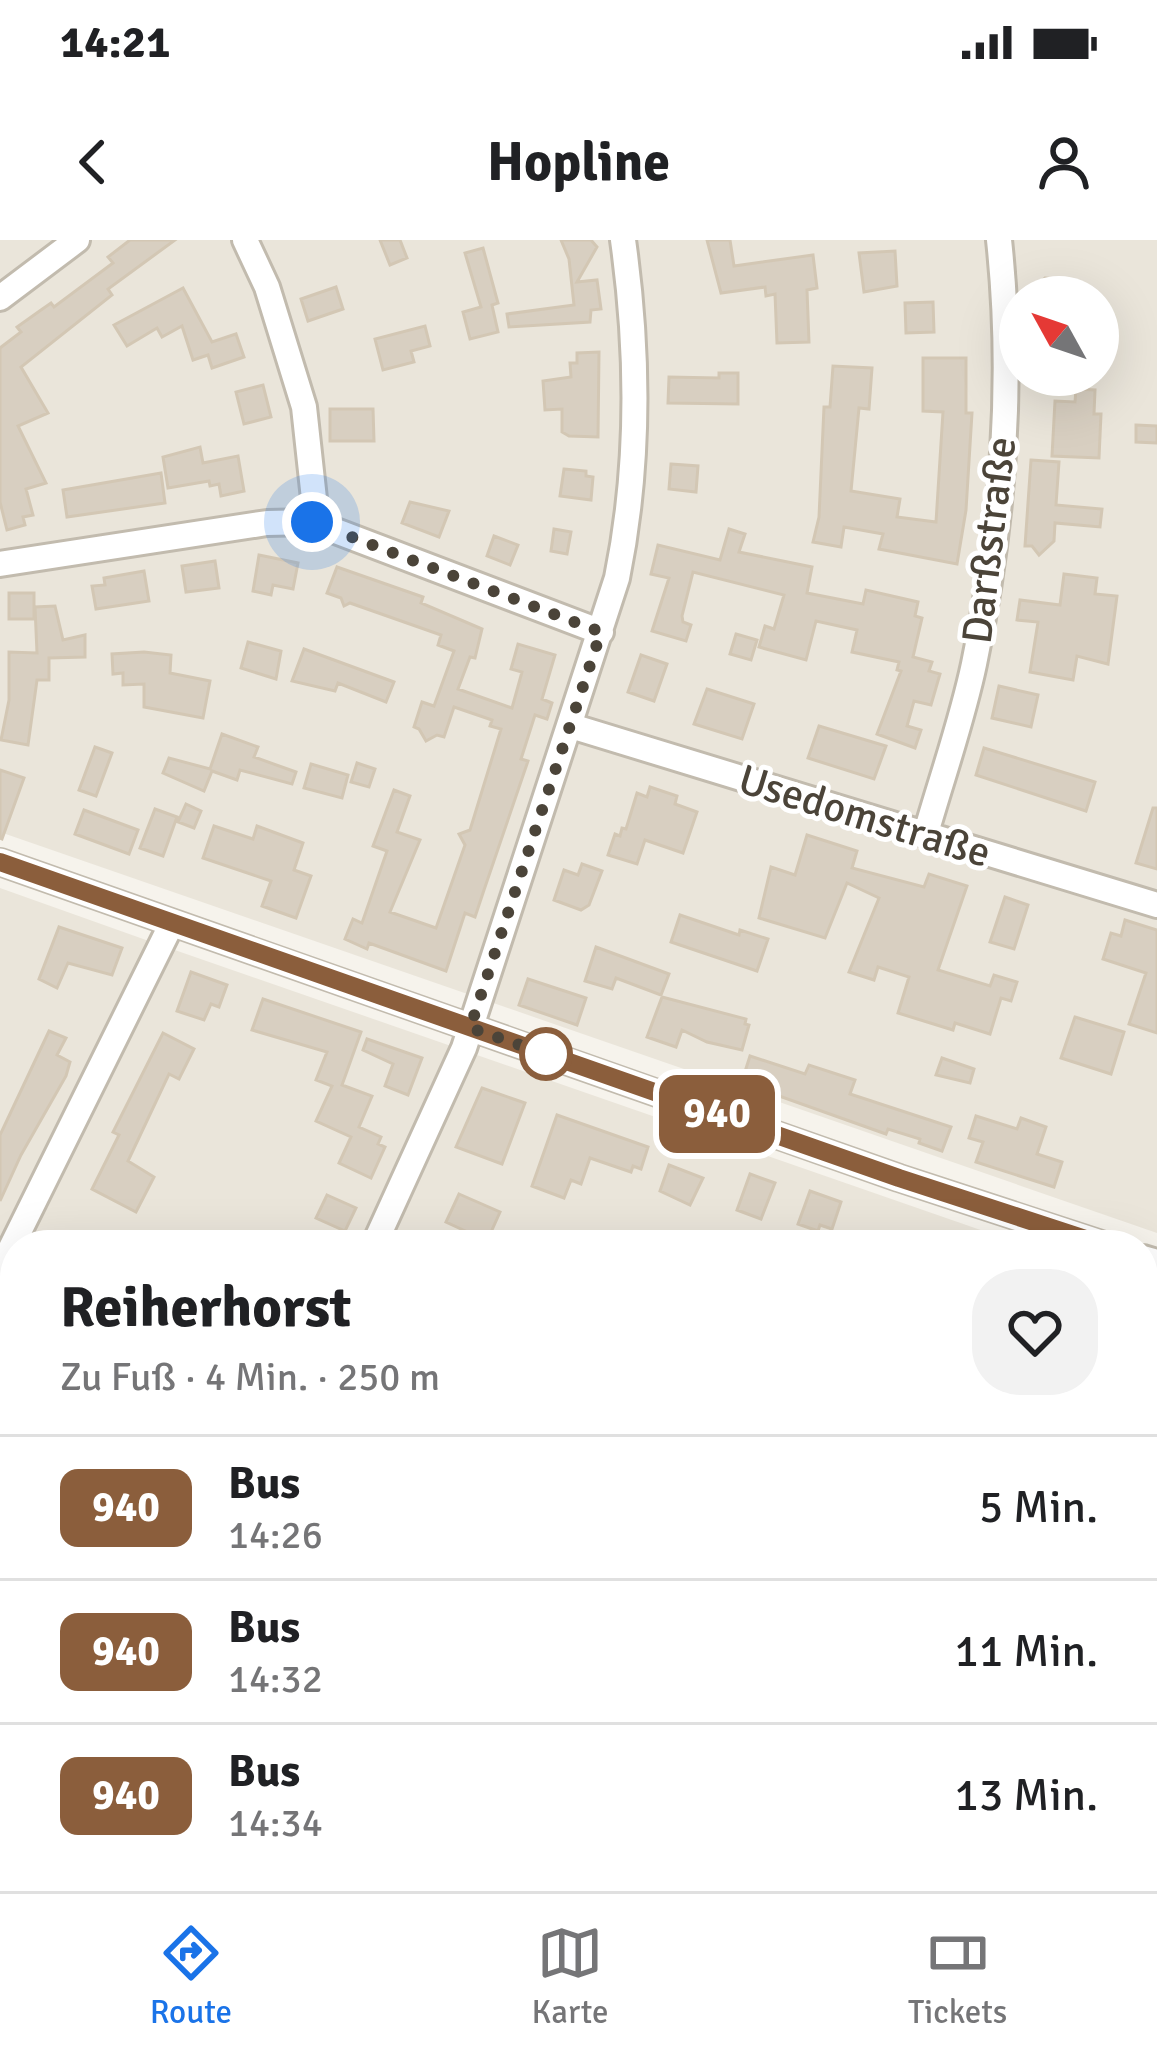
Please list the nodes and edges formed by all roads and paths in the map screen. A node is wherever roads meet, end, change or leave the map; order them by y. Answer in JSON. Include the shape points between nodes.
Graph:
{"nodes":[{"id":1,"x":77,"y":240,"type":"edge"},
{"id":2,"x":245,"y":240,"type":"edge"},
{"id":3,"x":622,"y":240,"type":"edge"},
{"id":4,"x":999,"y":240,"type":"edge"},
{"id":5,"x":0,"y":298,"type":"edge"},
{"id":6,"x":312,"y":522,"type":"junction"},
{"id":7,"x":0,"y":564,"type":"edge"},
{"id":8,"x":601,"y":632,"type":"junction"},
{"id":9,"x":572,"y":726,"type":"junction"},
{"id":10,"x":926,"y":833,"type":"junction"},
{"id":11,"x":0,"y":862,"type":"edge"},
{"id":12,"x":1157,"y":905,"type":"edge"},
{"id":13,"x":172,"y":923,"type":"junction"},
{"id":14,"x":470,"y":1028,"type":"junction"},
{"id":15,"x":20,"y":1230,"type":"edge"},
{"id":16,"x":381,"y":1230,"type":"edge"},
{"id":17,"x":1060,"y":1230,"type":"edge"}],
"edges":[{"from":1,"to":5,"type":"street"},
{"from":2,"to":6,"type":"street","via":[[304,407]]},
{"from":3,"to":8,"type":"street","via":[[633,309],[635,433],[625,539]]},
{"from":4,"to":10,"type":"street","name":"Darßstraße","via":[[1004,392],[990,570],[974,667]]},
{"from":6,"to":7,"type":"street"},
{"from":6,"to":8,"type":"street"},
{"from":8,"to":9,"type":"street"},
{"from":9,"to":10,"type":"street","name":"Usedomstraße"},
{"from":9,"to":14,"type":"street"},
{"from":10,"to":12,"type":"street","name":"Usedomstraße"},
{"from":11,"to":13,"type":"street"},
{"from":13,"to":14,"type":"street"},
{"from":13,"to":15,"type":"street"},
{"from":14,"to":16,"type":"street"},
{"from":14,"to":17,"type":"street"}]}
